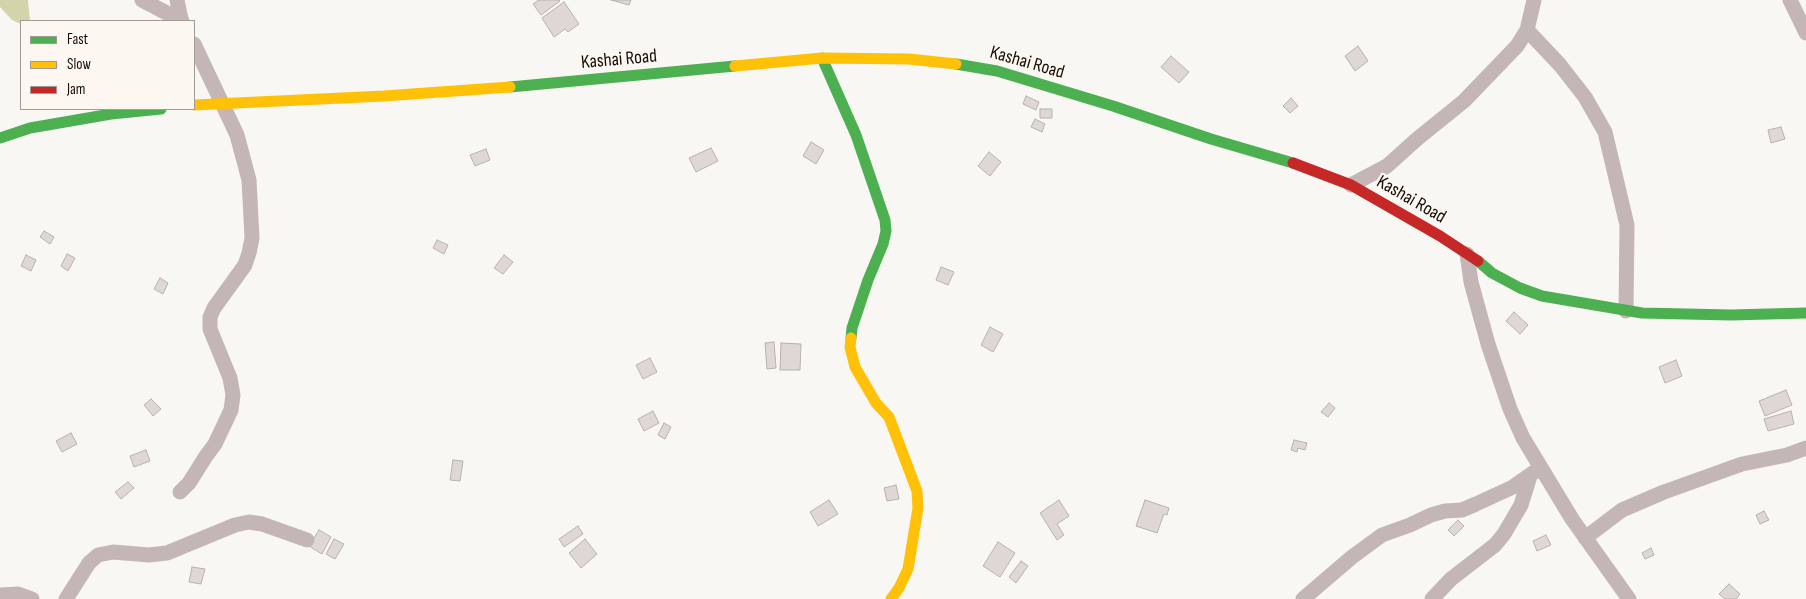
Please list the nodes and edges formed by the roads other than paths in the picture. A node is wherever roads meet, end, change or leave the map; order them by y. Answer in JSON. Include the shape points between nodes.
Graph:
{"nodes":[{"id":1,"x":142,"y":0,"type":"edge"},
{"id":2,"x":177,"y":0,"type":"edge"},
{"id":3,"x":1534,"y":0,"type":"edge"},
{"id":4,"x":1790,"y":0,"type":"edge"},
{"id":5,"x":181,"y":20,"type":"edge"},
{"id":6,"x":1527,"y":30,"type":"junction"},
{"id":7,"x":1806,"y":32,"type":"edge"},
{"id":8,"x":195,"y":46,"type":"edge"},
{"id":9,"x":822,"y":58,"type":"junction"},
{"id":10,"x":223,"y":104,"type":"junction"},
{"id":11,"x":195,"y":105,"type":"edge"},
{"id":12,"x":151,"y":110,"type":"edge"},
{"id":13,"x":0,"y":138,"type":"edge"},
{"id":14,"x":1351,"y":185,"type":"junction"},
{"id":15,"x":1466,"y":254,"type":"junction"},
{"id":16,"x":1626,"y":312,"type":"junction"},
{"id":17,"x":1806,"y":313,"type":"edge"},
{"id":18,"x":1806,"y":448,"type":"edge"},
{"id":19,"x":1535,"y":472,"type":"junction"},
{"id":20,"x":180,"y":492,"type":"dead end"},
{"id":21,"x":1585,"y":538,"type":"junction"},
{"id":22,"x":307,"y":540,"type":"dead end"},
{"id":23,"x":0,"y":595,"type":"edge"},
{"id":24,"x":32,"y":599,"type":"edge"},
{"id":25,"x":66,"y":599,"type":"edge"},
{"id":26,"x":891,"y":599,"type":"edge"},
{"id":27,"x":1303,"y":599,"type":"edge"},
{"id":28,"x":1432,"y":599,"type":"edge"},
{"id":29,"x":1628,"y":599,"type":"edge"}],
"edges":[{"from":1,"to":5,"type":"street"},
{"from":2,"to":5,"type":"street"},
{"from":3,"to":6,"type":"street"},
{"from":4,"to":7,"type":"street"},
{"from":6,"to":14,"type":"street","via":[[1517,46],[1464,100],[1387,166]]},
{"from":6,"to":16,"type":"street","via":[[1585,97],[1604,132],[1627,225]]},
{"from":8,"to":10,"type":"street"},
{"from":9,"to":10,"type":"street","name":"Kashai Road","via":[[514,87]]},
{"from":9,"to":14,"type":"street","name":"Kashai Road","via":[[909,59],[996,71]]},
{"from":9,"to":26,"type":"street","via":[[856,135],[885,220],[884,244],[853,322],[850,347],[855,367],[876,403],[889,417],[917,491],[918,508],[908,569]]},
{"from":10,"to":11,"type":"street","name":"Kashai Road"},
{"from":10,"to":20,"type":"street","via":[[237,135],[249,180],[252,238],[245,265],[210,317],[210,329],[230,378],[231,410],[216,444]]},
{"from":12,"to":13,"type":"street","via":[[30,128]]},
{"from":14,"to":15,"type":"street","name":"Kashai Road"},
{"from":15,"to":16,"type":"street","name":"Kashai Road","via":[[1492,273],[1542,296]]},
{"from":15,"to":19,"type":"street","via":[[1488,344]]},
{"from":16,"to":17,"type":"street","name":"Kashai Road"},
{"from":18,"to":21,"type":"street","via":[[1742,464],[1664,492],[1622,510]]},
{"from":19,"to":21,"type":"street"},
{"from":19,"to":27,"type":"street","via":[[1513,487],[1462,510],[1431,515],[1382,536]]},
{"from":19,"to":28,"type":"street","via":[[1504,534]]},
{"from":21,"to":29,"type":"street"},
{"from":22,"to":25,"type":"street","via":[[249,522],[167,553],[113,552],[98,555],[88,563]]},
{"from":23,"to":24,"type":"street","via":[[18,594]]}]}
